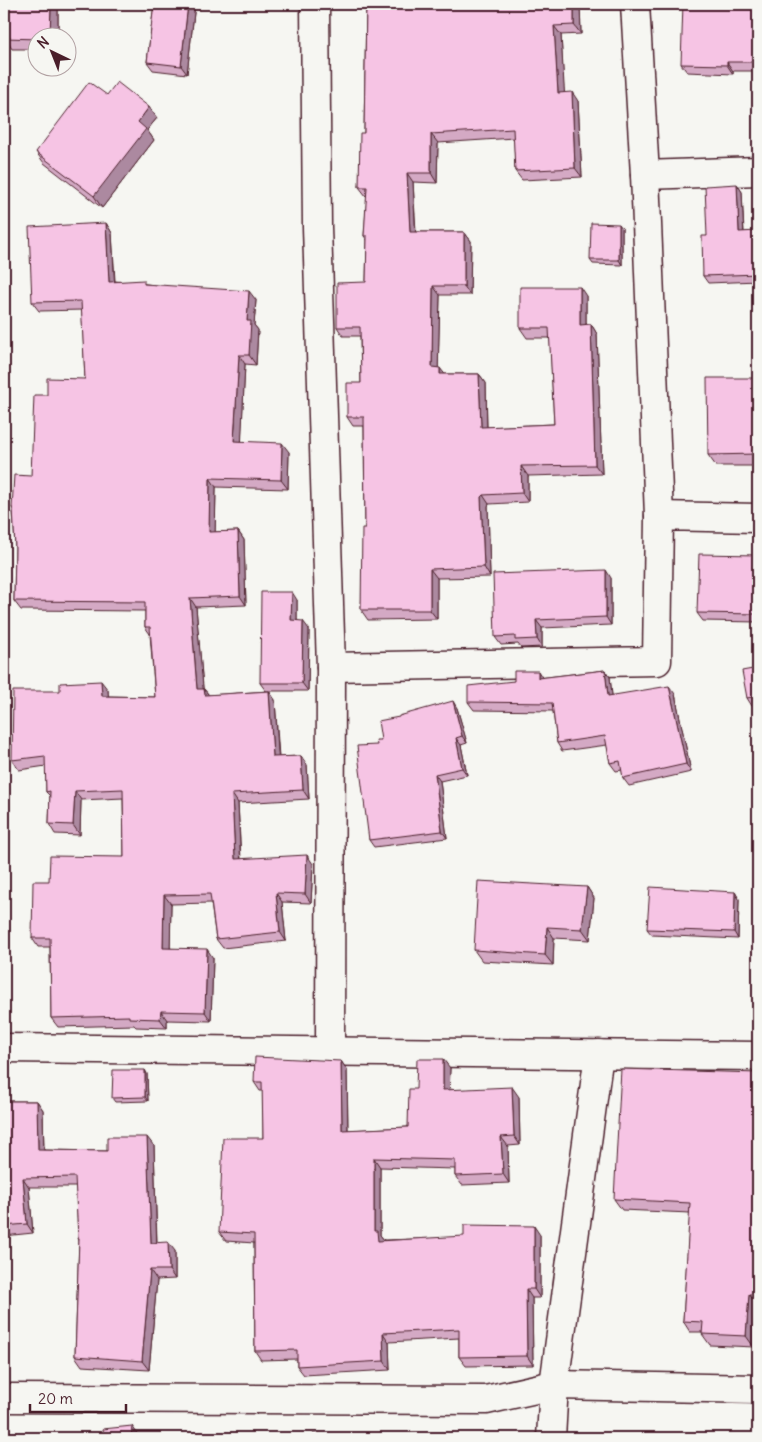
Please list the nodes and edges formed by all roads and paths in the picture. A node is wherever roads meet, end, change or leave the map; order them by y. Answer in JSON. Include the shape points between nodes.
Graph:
{"nodes":[{"id":1,"x":315,"y":4,"type":"edge"},
{"id":2,"x":635,"y":4,"type":"edge"},
{"id":3,"x":758,"y":171,"type":"edge"},
{"id":4,"x":645,"y":175,"type":"junction"},
{"id":5,"x":659,"y":516,"type":"junction"},
{"id":6,"x":758,"y":518,"type":"edge"},
{"id":7,"x":331,"y":667,"type":"junction"},
{"id":8,"x":4,"y":1048,"type":"edge"},
{"id":9,"x":330,"y":1052,"type":"junction"},
{"id":10,"x":599,"y":1054,"type":"junction"},
{"id":11,"x":758,"y":1056,"type":"edge"},
{"id":12,"x":554,"y":1385,"type":"junction"},
{"id":13,"x":758,"y":1389,"type":"edge"},
{"id":14,"x":4,"y":1398,"type":"edge"},
{"id":15,"x":551,"y":1438,"type":"edge"}],
"edges":[{"from":1,"to":7,"type":"street","via":[[317,227]]},
{"from":2,"to":4,"type":"street"},
{"from":3,"to":4,"type":"street"},
{"from":4,"to":5,"type":"street"},
{"from":5,"to":6,"type":"street"},
{"from":5,"to":7,"type":"street","via":[[657,661]]},
{"from":7,"to":9,"type":"street"},
{"from":8,"to":9,"type":"street"},
{"from":9,"to":10,"type":"street"},
{"from":10,"to":11,"type":"street"},
{"from":10,"to":12,"type":"street"},
{"from":12,"to":13,"type":"street"},
{"from":12,"to":14,"type":"street","via":[[486,1400]]},
{"from":12,"to":15,"type":"street"}]}
